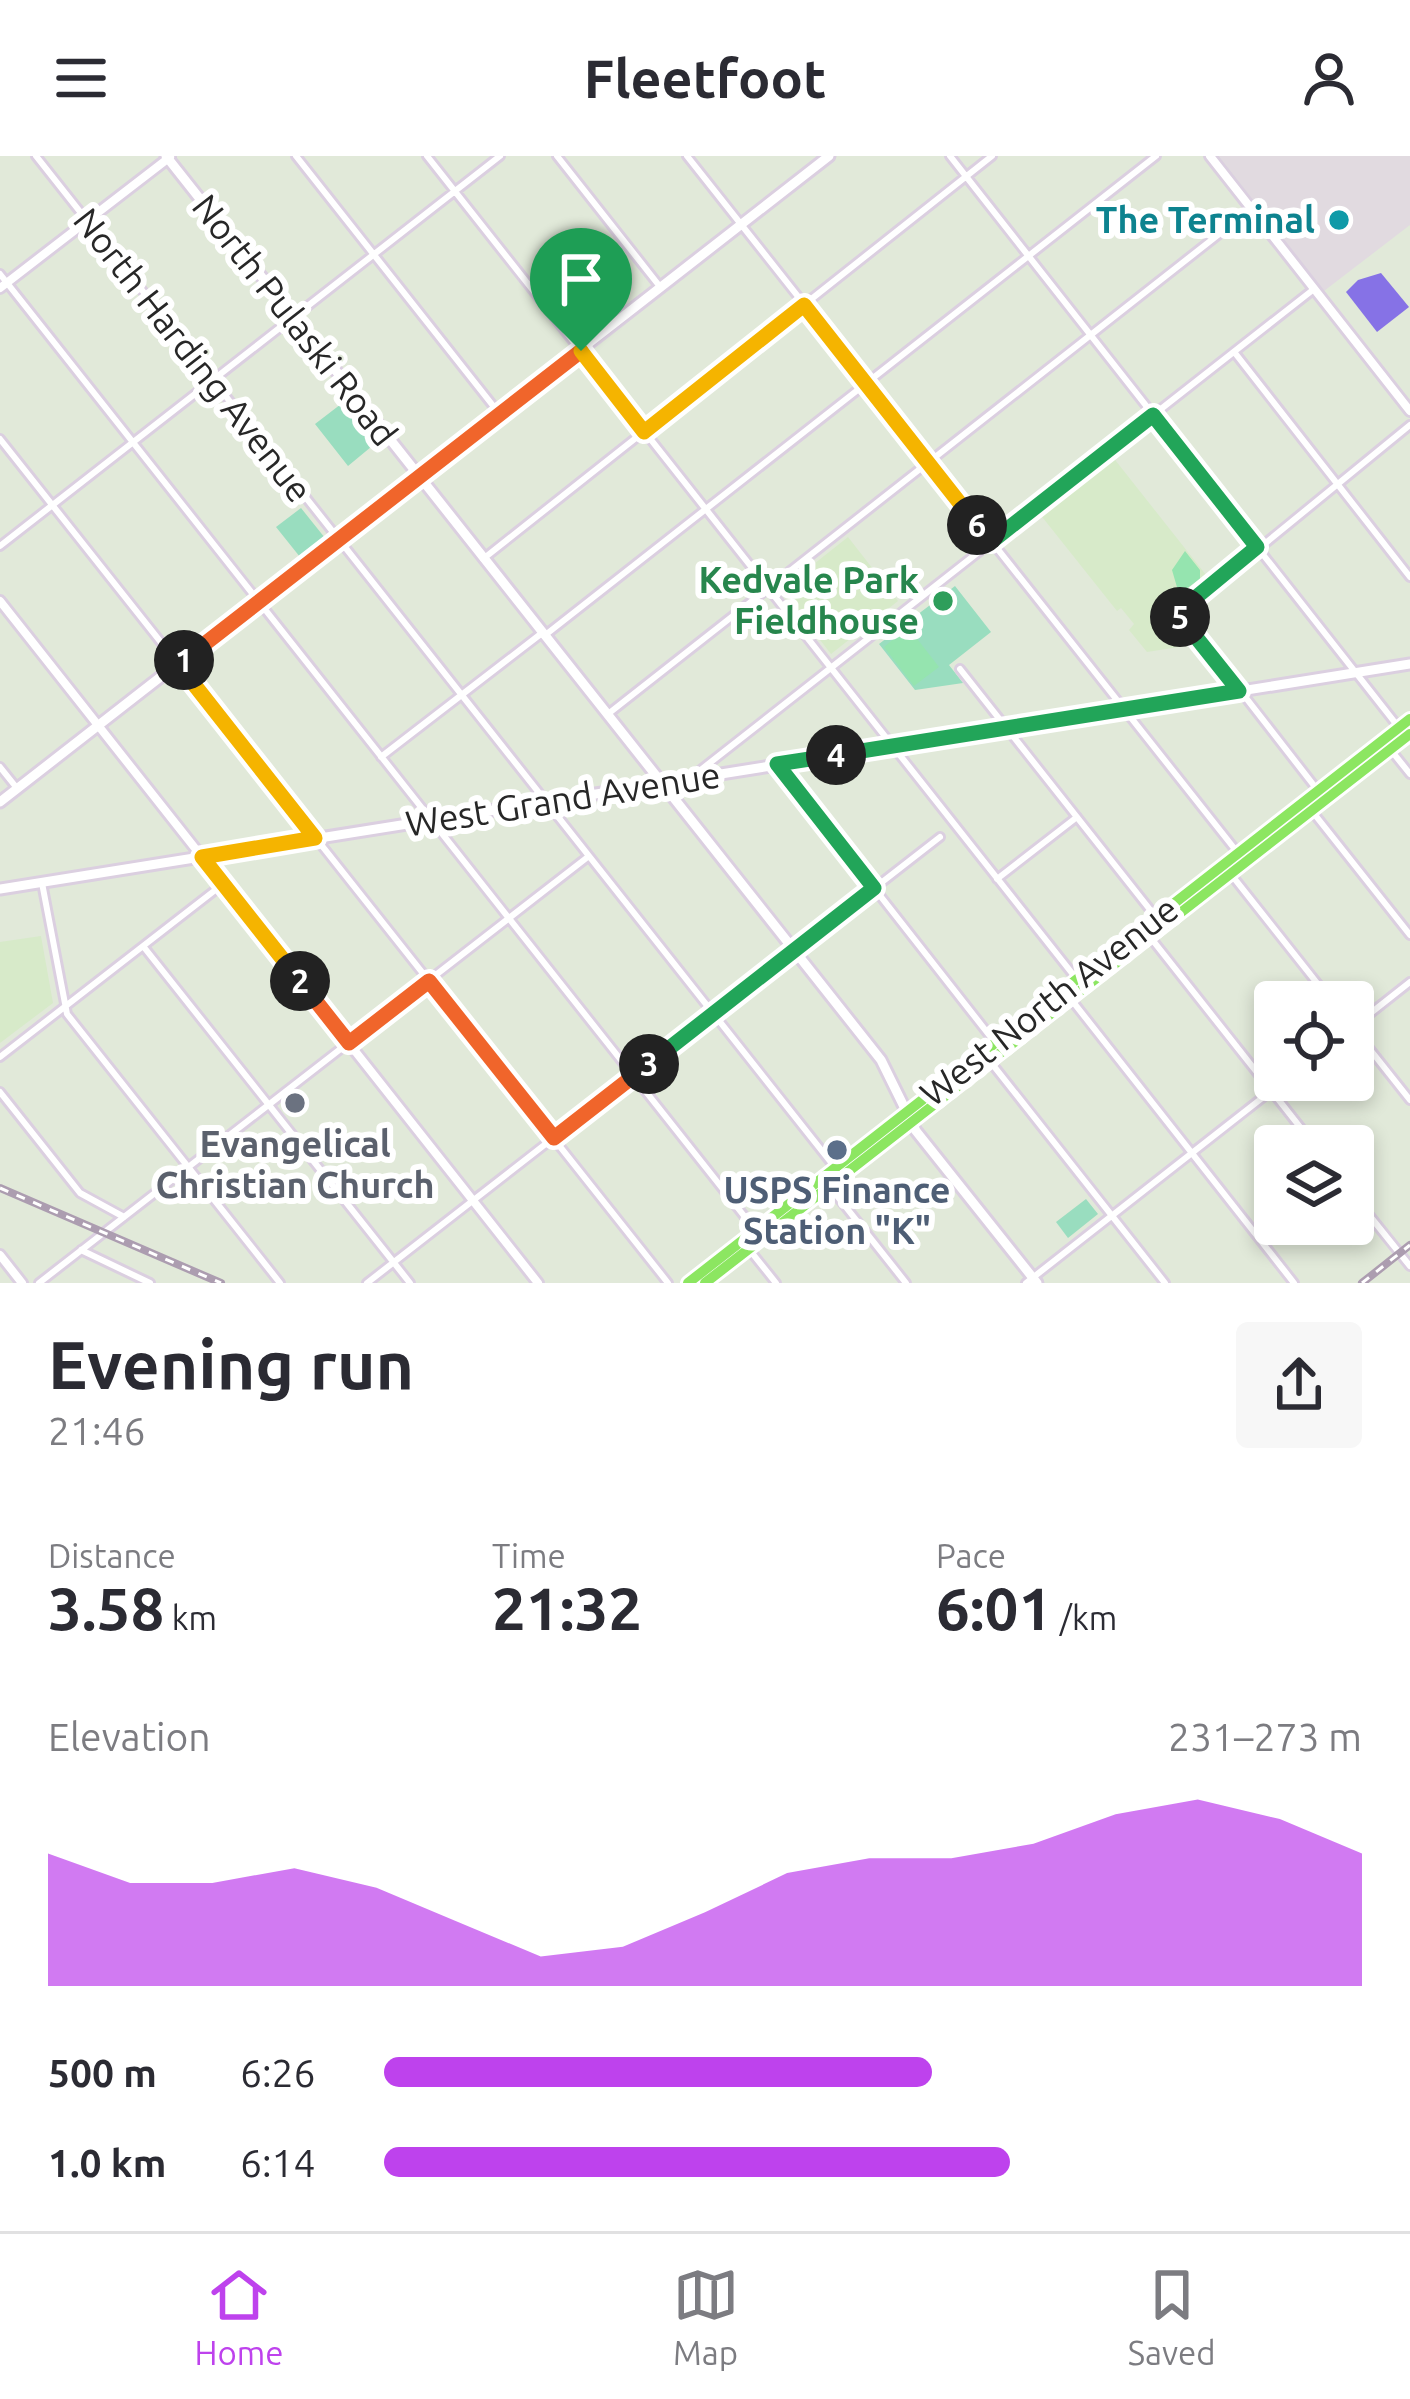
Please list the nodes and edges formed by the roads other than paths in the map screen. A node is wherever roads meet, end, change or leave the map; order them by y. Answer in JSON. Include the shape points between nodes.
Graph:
{"nodes":[{"id":1,"x":36,"y":156,"type":"edge"},
{"id":2,"x":296,"y":156,"type":"edge"},
{"id":3,"x":427,"y":156,"type":"edge"},
{"id":4,"x":500,"y":156,"type":"edge"},
{"id":5,"x":557,"y":156,"type":"edge"},
{"id":6,"x":687,"y":156,"type":"edge"},
{"id":7,"x":829,"y":156,"type":"edge"},
{"id":8,"x":950,"y":156,"type":"edge"},
{"id":9,"x":992,"y":156,"type":"edge"},
{"id":10,"x":1156,"y":156,"type":"edge"},
{"id":11,"x":1210,"y":156,"type":"edge"},
{"id":12,"x":168,"y":157,"type":"edge"},
{"id":13,"x":966,"y":177,"type":"junction"},
{"id":14,"x":455,"y":192,"type":"junction"},
{"id":15,"x":1251,"y":209,"type":"junction"},
{"id":16,"x":87,"y":220,"type":"junction"},
{"id":17,"x":741,"y":225,"type":"junction"},
{"id":18,"x":374,"y":255,"type":"junction"},
{"id":19,"x":1028,"y":256,"type":"junction"},
{"id":20,"x":2,"y":282,"type":"edge"},
{"id":21,"x":661,"y":288,"type":"junction"},
{"id":22,"x":1314,"y":289,"type":"junction"},
{"id":23,"x":804,"y":305,"type":"junction"},
{"id":24,"x":294,"y":319,"type":"junction"},
{"id":25,"x":1090,"y":335,"type":"junction"},
{"id":26,"x":581,"y":351,"type":"junction"},
{"id":27,"x":1234,"y":352,"type":"junction"},
{"id":28,"x":213,"y":381,"type":"junction"},
{"id":29,"x":866,"y":383,"type":"junction"},
{"id":30,"x":1410,"y":411,"type":"edge"},
{"id":31,"x":500,"y":415,"type":"junction"},
{"id":32,"x":1153,"y":415,"type":"junction"},
{"id":33,"x":1410,"y":425,"type":"edge"},
{"id":34,"x":644,"y":432,"type":"junction"},
{"id":35,"x":0,"y":439,"type":"edge"},
{"id":36,"x":133,"y":443,"type":"junction"},
{"id":37,"x":928,"y":463,"type":"junction"},
{"id":38,"x":419,"y":479,"type":"junction"},
{"id":39,"x":1336,"y":482,"type":"junction"},
{"id":40,"x":52,"y":505,"type":"junction"},
{"id":41,"x":706,"y":509,"type":"junction"},
{"id":42,"x":339,"y":540,"type":"junction"},
{"id":43,"x":991,"y":542,"type":"junction"},
{"id":44,"x":0,"y":546,"type":"edge"},
{"id":45,"x":1257,"y":547,"type":"junction"},
{"id":46,"x":483,"y":559,"type":"junction"},
{"id":47,"x":1410,"y":577,"type":"edge"},
{"id":48,"x":768,"y":588,"type":"junction"},
{"id":49,"x":0,"y":601,"type":"edge"},
{"id":50,"x":259,"y":602,"type":"junction"},
{"id":51,"x":543,"y":634,"type":"junction"},
{"id":52,"x":178,"y":664,"type":"junction"},
{"id":53,"x":1410,"y":664,"type":"edge"},
{"id":54,"x":831,"y":668,"type":"junction"},
{"id":55,"x":960,"y":669,"type":"dead end"},
{"id":56,"x":1356,"y":673,"type":"junction"},
{"id":57,"x":1239,"y":691,"type":"junction"},
{"id":58,"x":462,"y":695,"type":"junction"},
{"id":59,"x":1123,"y":709,"type":"junction"},
{"id":60,"x":607,"y":715,"type":"junction"},
{"id":61,"x":1410,"y":719,"type":"edge"},
{"id":62,"x":98,"y":726,"type":"junction"},
{"id":63,"x":1007,"y":728,"type":"junction"},
{"id":64,"x":1405,"y":733,"type":"edge"},
{"id":65,"x":1386,"y":745,"type":"junction"},
{"id":66,"x":893,"y":746,"type":"junction"},
{"id":67,"x":381,"y":757,"type":"junction"},
{"id":68,"x":777,"y":764,"type":"junction"},
{"id":69,"x":0,"y":766,"type":"edge"},
{"id":70,"x":1410,"y":774,"type":"edge"},
{"id":71,"x":690,"y":778,"type":"junction"},
{"id":72,"x":661,"y":783,"type":"junction"},
{"id":73,"x":17,"y":788,"type":"junction"},
{"id":74,"x":1321,"y":795,"type":"junction"},
{"id":75,"x":0,"y":802,"type":"edge"},
{"id":76,"x":546,"y":802,"type":"junction"},
{"id":77,"x":1308,"y":806,"type":"junction"},
{"id":78,"x":1077,"y":817,"type":"junction"},
{"id":79,"x":431,"y":820,"type":"junction"},
{"id":80,"x":940,"y":837,"type":"dead end"},
{"id":81,"x":315,"y":838,"type":"junction"},
{"id":82,"x":589,"y":856,"type":"junction"},
{"id":83,"x":202,"y":857,"type":"junction"},
{"id":84,"x":1241,"y":858,"type":"junction"},
{"id":85,"x":1227,"y":869,"type":"junction"},
{"id":86,"x":998,"y":879,"type":"junction"},
{"id":87,"x":42,"y":882,"type":"junction"},
{"id":88,"x":223,"y":884,"type":"junction"},
{"id":89,"x":874,"y":888,"type":"junction"},
{"id":90,"x":0,"y":889,"type":"edge"},
{"id":91,"x":509,"y":919,"type":"junction"},
{"id":92,"x":1160,"y":921,"type":"junction"},
{"id":93,"x":1146,"y":932,"type":"junction"},
{"id":94,"x":1410,"y":935,"type":"edge"},
{"id":95,"x":143,"y":946,"type":"junction"},
{"id":96,"x":794,"y":951,"type":"junction"},
{"id":97,"x":429,"y":981,"type":"junction"},
{"id":98,"x":1315,"y":981,"type":"edge"},
{"id":99,"x":1410,"y":982,"type":"edge"},
{"id":100,"x":1080,"y":984,"type":"junction"},
{"id":101,"x":1067,"y":994,"type":"junction"},
{"id":102,"x":64,"y":1007,"type":"junction"},
{"id":103,"x":1374,"y":1011,"type":"edge"},
{"id":104,"x":714,"y":1014,"type":"junction"},
{"id":105,"x":349,"y":1043,"type":"junction"},
{"id":106,"x":999,"y":1047,"type":"junction"},
{"id":107,"x":1374,"y":1055,"type":"edge"},
{"id":108,"x":0,"y":1057,"type":"edge"},
{"id":109,"x":986,"y":1057,"type":"junction"},
{"id":110,"x":1254,"y":1069,"type":"edge"},
{"id":111,"x":633,"y":1076,"type":"junction"},
{"id":112,"x":0,"y":1092,"type":"edge"},
{"id":113,"x":1410,"y":1100,"type":"edge"},
{"id":114,"x":1258,"y":1101,"type":"edge"},
{"id":115,"x":1279,"y":1101,"type":"edge"},
{"id":116,"x":269,"y":1105,"type":"junction"},
{"id":117,"x":908,"y":1117,"type":"junction"},
{"id":118,"x":1298,"y":1125,"type":"edge"},
{"id":119,"x":554,"y":1138,"type":"junction"},
{"id":120,"x":1192,"y":1154,"type":"junction"},
{"id":121,"x":188,"y":1167,"type":"junction"},
{"id":122,"x":839,"y":1172,"type":"junction"},
{"id":123,"x":826,"y":1181,"type":"junction"},
{"id":124,"x":473,"y":1201,"type":"junction"},
{"id":125,"x":1112,"y":1216,"type":"junction"},
{"id":126,"x":124,"y":1217,"type":"junction"},
{"id":127,"x":1374,"y":1221,"type":"edge"},
{"id":128,"x":758,"y":1235,"type":"junction"},
{"id":129,"x":746,"y":1245,"type":"junction"},
{"id":130,"x":82,"y":1250,"type":"junction"},
{"id":131,"x":0,"y":1255,"type":"edge"},
{"id":132,"x":394,"y":1262,"type":"junction"},
{"id":133,"x":1410,"y":1266,"type":"edge"},
{"id":134,"x":1032,"y":1281,"type":"edge"},
{"id":135,"x":22,"y":1283,"type":"edge"},
{"id":136,"x":39,"y":1283,"type":"edge"},
{"id":137,"x":150,"y":1283,"type":"edge"},
{"id":138,"x":280,"y":1283,"type":"edge"},
{"id":139,"x":367,"y":1283,"type":"edge"},
{"id":140,"x":410,"y":1283,"type":"edge"},
{"id":141,"x":538,"y":1283,"type":"edge"},
{"id":142,"x":668,"y":1283,"type":"edge"},
{"id":143,"x":688,"y":1283,"type":"edge"},
{"id":144,"x":705,"y":1283,"type":"edge"},
{"id":145,"x":776,"y":1283,"type":"edge"},
{"id":146,"x":906,"y":1283,"type":"edge"},
{"id":147,"x":1165,"y":1283,"type":"edge"},
{"id":148,"x":1294,"y":1283,"type":"edge"}],
"edges":[{"from":1,"to":16,"type":"street","name":"North Harding Avenue"},
{"from":2,"to":18,"type":"street"},
{"from":3,"to":14,"type":"street"},
{"from":4,"to":14,"type":"street"},
{"from":5,"to":21,"type":"street"},
{"from":6,"to":17,"type":"street"},
{"from":7,"to":17,"type":"main road"},
{"from":8,"to":13,"type":"street"},
{"from":9,"to":13,"type":"street"},
{"from":10,"to":19,"type":"street"},
{"from":11,"to":15,"type":"street"},
{"from":12,"to":16,"type":"street"},
{"from":12,"to":24,"type":"main road","name":"North Pulaski Road"},
{"from":13,"to":19,"type":"street"},
{"from":13,"to":23,"type":"street"},
{"from":14,"to":18,"type":"street"},
{"from":14,"to":26,"type":"street"},
{"from":15,"to":22,"type":"street"},
{"from":15,"to":25,"type":"street"},
{"from":16,"to":20,"type":"street"},
{"from":16,"to":28,"type":"street","name":"North Harding Avenue"},
{"from":17,"to":21,"type":"main road"},
{"from":17,"to":23,"type":"street"},
{"from":18,"to":24,"type":"street"},
{"from":18,"to":31,"type":"street"},
{"from":19,"to":25,"type":"street"},
{"from":19,"to":29,"type":"street"},
{"from":20,"to":36,"type":"street"},
{"from":21,"to":26,"type":"main road"},
{"from":22,"to":27,"type":"street"},
{"from":22,"to":30,"type":"street"},
{"from":23,"to":29,"type":"street"},
{"from":23,"to":34,"type":"street"},
{"from":24,"to":28,"type":"street"},
{"from":24,"to":38,"type":"main road","name":"North Pulaski Road"},
{"from":25,"to":32,"type":"street"},
{"from":25,"to":37,"type":"street"},
{"from":26,"to":31,"type":"main road"},
{"from":26,"to":34,"type":"street"},
{"from":27,"to":32,"type":"street"},
{"from":27,"to":39,"type":"street"},
{"from":28,"to":36,"type":"street"},
{"from":28,"to":42,"type":"street","name":"North Harding Avenue"},
{"from":29,"to":37,"type":"street"},
{"from":29,"to":41,"type":"street"},
{"from":31,"to":38,"type":"main road"},
{"from":32,"to":43,"type":"street"},
{"from":32,"to":45,"type":"street"},
{"from":33,"to":39,"type":"street"},
{"from":34,"to":41,"type":"street"},
{"from":34,"to":46,"type":"street"},
{"from":35,"to":40,"type":"street"},
{"from":36,"to":40,"type":"street"},
{"from":36,"to":50,"type":"street"},
{"from":37,"to":43,"type":"street"},
{"from":37,"to":48,"type":"street"},
{"from":38,"to":42,"type":"main road"},
{"from":38,"to":46,"type":"main road","name":"North Pulaski Road"},
{"from":39,"to":45,"type":"street"},
{"from":39,"to":47,"type":"street"},
{"from":40,"to":44,"type":"street"},
{"from":40,"to":52,"type":"street"},
{"from":41,"to":48,"type":"street"},
{"from":41,"to":51,"type":"street"},
{"from":42,"to":50,"type":"main road"},
{"from":42,"to":58,"type":"street","name":"North Harding Avenue"},
{"from":43,"to":54,"type":"street"},
{"from":43,"to":59,"type":"street"},
{"from":45,"to":56,"type":"street"},
{"from":45,"to":57,"type":"street","via":[[1180,613]]},
{"from":46,"to":51,"type":"main road","name":"North Pulaski Road"},
{"from":48,"to":54,"type":"street"},
{"from":48,"to":60,"type":"street"},
{"from":49,"to":62,"type":"street"},
{"from":50,"to":52,"type":"main road"},
{"from":50,"to":67,"type":"street"},
{"from":51,"to":58,"type":"street"},
{"from":51,"to":60,"type":"main road","name":"North Pulaski Road"},
{"from":52,"to":62,"type":"main road"},
{"from":52,"to":81,"type":"street"},
{"from":53,"to":56,"type":"main road","name":"West Grand Avenue"},
{"from":54,"to":66,"type":"street"},
{"from":54,"to":71,"type":"street"},
{"from":55,"to":63,"type":"street"},
{"from":56,"to":57,"type":"main road","name":"West Grand Avenue"},
{"from":56,"to":64,"type":"street"},
{"from":57,"to":59,"type":"main road","name":"West Grand Avenue"},
{"from":57,"to":74,"type":"street"},
{"from":58,"to":67,"type":"street"},
{"from":58,"to":76,"type":"street","name":"North Harding Avenue"},
{"from":59,"to":63,"type":"main road","name":"West Grand Avenue"},
{"from":59,"to":84,"type":"street"},
{"from":60,"to":72,"type":"main road","name":"North Pulaski Road"},
{"from":61,"to":64,"type":"main road","name":"West North Avenue"},
{"from":62,"to":73,"type":"main road"},
{"from":62,"to":83,"type":"street"},
{"from":63,"to":66,"type":"main road","name":"West Grand Avenue"},
{"from":63,"to":78,"type":"street"},
{"from":64,"to":65,"type":"main road","name":"West North Avenue"},
{"from":65,"to":70,"type":"street"},
{"from":65,"to":74,"type":"main road","name":"West North Avenue"},
{"from":66,"to":68,"type":"main road","name":"West Grand Avenue"},
{"from":66,"to":86,"type":"street"},
{"from":67,"to":79,"type":"street"},
{"from":68,"to":71,"type":"main road","name":"West Grand Avenue"},
{"from":68,"to":89,"type":"street"},
{"from":69,"to":73,"type":"street"},
{"from":71,"to":72,"type":"main road","name":"West Grand Avenue"},
{"from":72,"to":76,"type":"main road","name":"West Grand Avenue"},
{"from":72,"to":96,"type":"main road","name":"North Pulaski Road"},
{"from":73,"to":75,"type":"main road"},
{"from":74,"to":77,"type":"main road","name":"West North Avenue"},
{"from":76,"to":79,"type":"main road","name":"West Grand Avenue"},
{"from":76,"to":82,"type":"street","name":"North Harding Avenue"},
{"from":77,"to":84,"type":"main road","name":"West North Avenue"},
{"from":77,"to":94,"type":"street"},
{"from":78,"to":86,"type":"street"},
{"from":78,"to":92,"type":"street"},
{"from":79,"to":81,"type":"main road","name":"West Grand Avenue"},
{"from":79,"to":91,"type":"street"},
{"from":80,"to":89,"type":"street"},
{"from":81,"to":83,"type":"main road","name":"West Grand Avenue"},
{"from":81,"to":97,"type":"street"},
{"from":82,"to":91,"type":"street"},
{"from":82,"to":104,"type":"street","name":"North Harding Avenue"},
{"from":83,"to":87,"type":"main road","name":"West Grand Avenue"},
{"from":83,"to":88,"type":"street"},
{"from":84,"to":85,"type":"main road","name":"West North Avenue"},
{"from":85,"to":92,"type":"main road","name":"West North Avenue"},
{"from":85,"to":98,"type":"street"},
{"from":86,"to":100,"type":"street"},
{"from":87,"to":90,"type":"main road","name":"West Grand Avenue"},
{"from":87,"to":102,"type":"street"},
{"from":88,"to":95,"type":"street"},
{"from":88,"to":105,"type":"street"},
{"from":89,"to":96,"type":"street"},
{"from":89,"to":106,"type":"street"},
{"from":91,"to":97,"type":"street"},
{"from":91,"to":111,"type":"street"},
{"from":92,"to":93,"type":"main road","name":"West North Avenue"},
{"from":93,"to":100,"type":"main road","name":"West North Avenue"},
{"from":93,"to":110,"type":"street"},
{"from":95,"to":102,"type":"street"},
{"from":95,"to":116,"type":"street"},
{"from":96,"to":104,"type":"street"},
{"from":96,"to":117,"type":"main road","name":"North Pulaski Road","via":[[881,1060]]},
{"from":97,"to":105,"type":"street"},
{"from":97,"to":119,"type":"street"},
{"from":99,"to":103,"type":"street"},
{"from":100,"to":101,"type":"main road","name":"West North Avenue"},
{"from":101,"to":106,"type":"main road","name":"West North Avenue"},
{"from":101,"to":120,"type":"street"},
{"from":102,"to":108,"type":"street"},
{"from":102,"to":121,"type":"street"},
{"from":104,"to":111,"type":"street"},
{"from":104,"to":122,"type":"street","name":"North Harding Avenue"},
{"from":105,"to":116,"type":"street"},
{"from":105,"to":124,"type":"street"},
{"from":106,"to":109,"type":"main road","name":"West North Avenue"},
{"from":107,"to":113,"type":"street"},
{"from":109,"to":117,"type":"main road","name":"West North Avenue"},
{"from":109,"to":125,"type":"street"},
{"from":111,"to":119,"type":"street"},
{"from":111,"to":128,"type":"street"},
{"from":112,"to":126,"type":"street","via":[[80,1193]]},
{"from":114,"to":120,"type":"street"},
{"from":115,"to":118,"type":"street"},
{"from":116,"to":121,"type":"street"},
{"from":116,"to":132,"type":"street"},
{"from":117,"to":122,"type":"main road","name":"West North Avenue"},
{"from":117,"to":134,"type":"main road","name":"North Pulaski Road"},
{"from":119,"to":124,"type":"street"},
{"from":119,"to":142,"type":"street"},
{"from":120,"to":125,"type":"street"},
{"from":120,"to":148,"type":"street"},
{"from":121,"to":126,"type":"street"},
{"from":121,"to":138,"type":"street"},
{"from":122,"to":123,"type":"main road","name":"West North Avenue"},
{"from":123,"to":128,"type":"main road","name":"West North Avenue"},
{"from":123,"to":146,"type":"street"},
{"from":124,"to":132,"type":"street"},
{"from":124,"to":141,"type":"street"},
{"from":125,"to":134,"type":"street"},
{"from":125,"to":147,"type":"street"},
{"from":126,"to":130,"type":"street"},
{"from":127,"to":133,"type":"street"},
{"from":128,"to":129,"type":"main road","name":"West North Avenue"},
{"from":129,"to":143,"type":"main road","name":"West North Avenue"},
{"from":129,"to":144,"type":"main road","name":"West North Avenue"},
{"from":129,"to":145,"type":"street"},
{"from":130,"to":136,"type":"street"},
{"from":130,"to":137,"type":"street"},
{"from":131,"to":135,"type":"street"},
{"from":132,"to":139,"type":"street"},
{"from":132,"to":140,"type":"street"}]}
